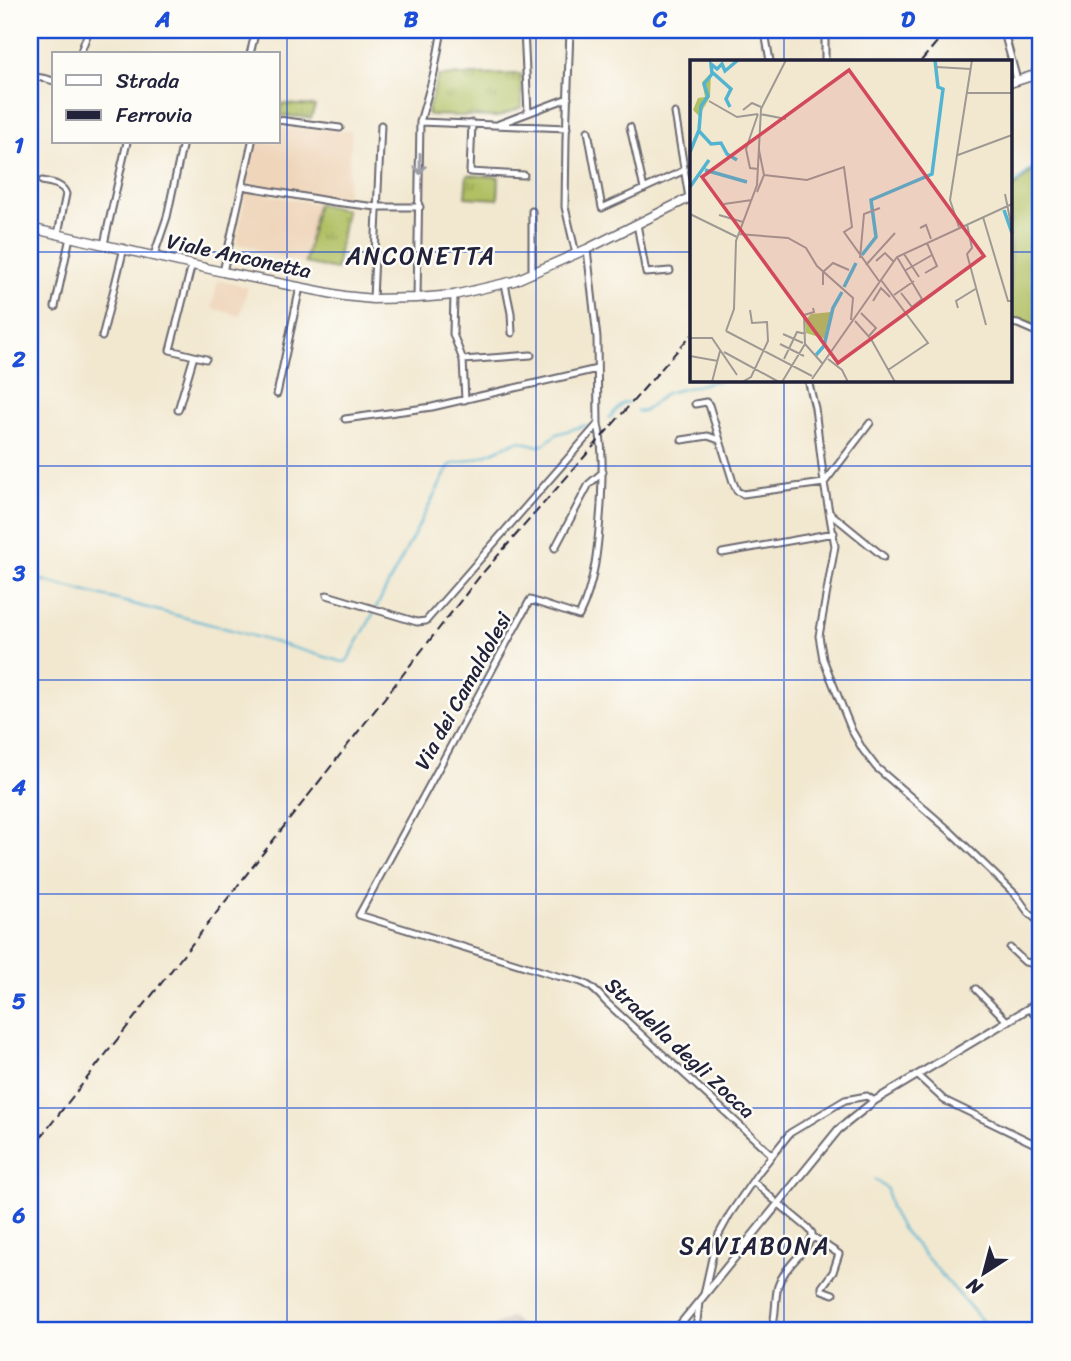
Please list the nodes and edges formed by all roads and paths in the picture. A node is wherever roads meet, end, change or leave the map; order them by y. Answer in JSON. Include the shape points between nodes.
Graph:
{"nodes":[{"id":1,"x":89,"y":30,"type":"edge"},
{"id":2,"x":256,"y":30,"type":"edge"},
{"id":3,"x":442,"y":30,"type":"edge"},
{"id":4,"x":524,"y":30,"type":"edge"},
{"id":5,"x":570,"y":30,"type":"edge"},
{"id":6,"x":775,"y":30,"type":"edge"},
{"id":7,"x":825,"y":30,"type":"edge"},
{"id":8,"x":1004,"y":33,"type":"dead end"},
{"id":9,"x":81,"y":52,"type":"edge"},
{"id":10,"x":250,"y":52,"type":"edge"},
{"id":11,"x":770,"y":60,"type":"edge"},
{"id":12,"x":825,"y":60,"type":"edge"},
{"id":13,"x":1010,"y":60,"type":"edge"},
{"id":14,"x":1041,"y":73,"type":"edge"},
{"id":15,"x":30,"y":80,"type":"edge"},
{"id":16,"x":52,"y":80,"type":"edge"},
{"id":17,"x":1014,"y":81,"type":"edge"},
{"id":18,"x":568,"y":98,"type":"junction"},
{"id":19,"x":528,"y":113,"type":"junction"},
{"id":20,"x":675,"y":113,"type":"dead end"},
{"id":21,"x":280,"y":120,"type":"edge"},
{"id":22,"x":420,"y":122,"type":"junction"},
{"id":23,"x":472,"y":123,"type":"junction"},
{"id":24,"x":497,"y":124,"type":"junction"},
{"id":25,"x":381,"y":125,"type":"dead end"},
{"id":26,"x":630,"y":127,"type":"dead end"},
{"id":27,"x":340,"y":128,"type":"dead end"},
{"id":28,"x":567,"y":128,"type":"junction"},
{"id":29,"x":588,"y":131,"type":"dead end"},
{"id":30,"x":127,"y":144,"type":"edge"},
{"id":31,"x":183,"y":144,"type":"edge"},
{"id":32,"x":252,"y":144,"type":"edge"},
{"id":33,"x":685,"y":170,"type":"junction"},
{"id":34,"x":524,"y":175,"type":"dead end"},
{"id":35,"x":42,"y":181,"type":"dead end"},
{"id":36,"x":242,"y":186,"type":"junction"},
{"id":37,"x":644,"y":189,"type":"junction"},
{"id":38,"x":690,"y":197,"type":"edge"},
{"id":39,"x":377,"y":207,"type":"junction"},
{"id":40,"x":420,"y":207,"type":"junction"},
{"id":41,"x":531,"y":211,"type":"dead end"},
{"id":42,"x":637,"y":224,"type":"junction"},
{"id":43,"x":30,"y":228,"type":"edge"},
{"id":44,"x":58,"y":234,"type":"junction"},
{"id":45,"x":70,"y":237,"type":"junction"},
{"id":46,"x":104,"y":244,"type":"junction"},
{"id":47,"x":124,"y":248,"type":"junction"},
{"id":48,"x":587,"y":249,"type":"junction"},
{"id":49,"x":576,"y":254,"type":"junction"},
{"id":50,"x":154,"y":255,"type":"junction"},
{"id":51,"x":192,"y":264,"type":"junction"},
{"id":52,"x":670,"y":271,"type":"dead end"},
{"id":53,"x":223,"y":272,"type":"junction"},
{"id":54,"x":532,"y":275,"type":"junction"},
{"id":55,"x":505,"y":284,"type":"junction"},
{"id":56,"x":300,"y":287,"type":"junction"},
{"id":57,"x":454,"y":295,"type":"junction"},
{"id":58,"x":417,"y":298,"type":"junction"},
{"id":59,"x":373,"y":299,"type":"junction"},
{"id":60,"x":55,"y":307,"type":"dead end"},
{"id":61,"x":1012,"y":323,"type":"edge"},
{"id":62,"x":512,"y":333,"type":"dead end"},
{"id":63,"x":1041,"y":334,"type":"edge"},
{"id":64,"x":102,"y":337,"type":"dead end"},
{"id":65,"x":531,"y":355,"type":"dead end"},
{"id":66,"x":194,"y":356,"type":"junction"},
{"id":67,"x":206,"y":359,"type":"dead end"},
{"id":68,"x":463,"y":360,"type":"junction"},
{"id":69,"x":597,"y":369,"type":"junction"},
{"id":70,"x":808,"y":382,"type":"edge"},
{"id":71,"x":277,"y":394,"type":"dead end"},
{"id":72,"x":465,"y":400,"type":"junction"},
{"id":73,"x":695,"y":404,"type":"dead end"},
{"id":74,"x":178,"y":410,"type":"dead end"},
{"id":75,"x":345,"y":418,"type":"dead end"},
{"id":76,"x":870,"y":423,"type":"dead end"},
{"id":77,"x":598,"y":424,"type":"junction"},
{"id":78,"x":681,"y":440,"type":"dead end"},
{"id":79,"x":719,"y":440,"type":"junction"},
{"id":80,"x":603,"y":472,"type":"junction"},
{"id":81,"x":824,"y":484,"type":"junction"},
{"id":82,"x":830,"y":513,"type":"junction"},
{"id":83,"x":834,"y":533,"type":"junction"},
{"id":84,"x":555,"y":548,"type":"dead end"},
{"id":85,"x":722,"y":553,"type":"dead end"},
{"id":86,"x":884,"y":557,"type":"dead end"},
{"id":87,"x":327,"y":595,"type":"dead end"},
{"id":88,"x":359,"y":915,"type":"joint"},
{"id":89,"x":1041,"y":925,"type":"edge"},
{"id":90,"x":1010,"y":948,"type":"dead end"},
{"id":91,"x":1041,"y":955,"type":"edge"},
{"id":92,"x":976,"y":989,"type":"dead end"},
{"id":93,"x":1035,"y":1005,"type":"edge"},
{"id":94,"x":1041,"y":1011,"type":"edge"},
{"id":95,"x":1007,"y":1021,"type":"junction"},
{"id":96,"x":1041,"y":1021,"type":"edge"},
{"id":97,"x":917,"y":1075,"type":"junction"},
{"id":98,"x":874,"y":1101,"type":"junction"},
{"id":99,"x":1041,"y":1147,"type":"edge"},
{"id":100,"x":772,"y":1155,"type":"junction"},
{"id":101,"x":753,"y":1181,"type":"junction"},
{"id":102,"x":776,"y":1201,"type":"junction"},
{"id":103,"x":812,"y":1236,"type":"junction"},
{"id":104,"x":833,"y":1294,"type":"dead end"},
{"id":105,"x":701,"y":1299,"type":"junction"},
{"id":106,"x":675,"y":1331,"type":"edge"},
{"id":107,"x":696,"y":1331,"type":"edge"},
{"id":108,"x":771,"y":1331,"type":"edge"}],
"edges":[{"from":1,"to":9,"type":"street"},
{"from":2,"to":10,"type":"street"},
{"from":3,"to":22,"type":"street"},
{"from":4,"to":19,"type":"street"},
{"from":5,"to":18,"type":"street"},
{"from":6,"to":11,"type":"street","via":[[765,32]]},
{"from":7,"to":12,"type":"street"},
{"from":8,"to":13,"type":"street"},
{"from":14,"to":17,"type":"main road"},
{"from":15,"to":16,"type":"street"},
{"from":18,"to":19,"type":"street"},
{"from":18,"to":28,"type":"street"},
{"from":19,"to":24,"type":"street"},
{"from":20,"to":33,"type":"street"},
{"from":21,"to":27,"type":"street"},
{"from":22,"to":23,"type":"street"},
{"from":22,"to":40,"type":"street","one_way":true},
{"from":23,"to":24,"type":"street"},
{"from":23,"to":34,"type":"street","via":[[470,172]]},
{"from":24,"to":28,"type":"street"},
{"from":25,"to":39,"type":"street"},
{"from":26,"to":37,"type":"street"},
{"from":28,"to":49,"type":"street","via":[[565,207]]},
{"from":29,"to":37,"type":"street","via":[[602,208]]},
{"from":30,"to":46,"type":"street"},
{"from":31,"to":50,"type":"street"},
{"from":32,"to":36,"type":"street"},
{"from":33,"to":37,"type":"street"},
{"from":33,"to":38,"type":"street"},
{"from":35,"to":44,"type":"street","via":[[65,189]]},
{"from":36,"to":39,"type":"street"},
{"from":36,"to":53,"type":"street"},
{"from":38,"to":42,"type":"main road","name":"Viale Anconetta"},
{"from":39,"to":40,"type":"street"},
{"from":39,"to":59,"type":"street"},
{"from":40,"to":58,"type":"street"},
{"from":41,"to":54,"type":"street"},
{"from":42,"to":48,"type":"main road","name":"Viale Anconetta"},
{"from":42,"to":52,"type":"street","via":[[646,273]]},
{"from":43,"to":44,"type":"main road","name":"Viale Anconetta"},
{"from":44,"to":45,"type":"main road","name":"Viale Anconetta"},
{"from":45,"to":46,"type":"main road","name":"Viale Anconetta"},
{"from":45,"to":60,"type":"street"},
{"from":46,"to":47,"type":"main road","name":"Viale Anconetta"},
{"from":47,"to":50,"type":"main road","name":"Viale Anconetta"},
{"from":47,"to":64,"type":"street"},
{"from":48,"to":49,"type":"main road","name":"Viale Anconetta"},
{"from":48,"to":69,"type":"street","name":"Via dei Camaldolesi"},
{"from":49,"to":54,"type":"main road","name":"Viale Anconetta"},
{"from":50,"to":51,"type":"main road","name":"Viale Anconetta"},
{"from":51,"to":53,"type":"main road","name":"Viale Anconetta"},
{"from":51,"to":66,"type":"street","via":[[170,350]]},
{"from":53,"to":56,"type":"main road","name":"Viale Anconetta"},
{"from":54,"to":55,"type":"main road","name":"Viale Anconetta"},
{"from":55,"to":57,"type":"main road","name":"Viale Anconetta"},
{"from":55,"to":62,"type":"street"},
{"from":56,"to":59,"type":"main road","name":"Viale Anconetta"},
{"from":56,"to":71,"type":"street"},
{"from":57,"to":58,"type":"main road","name":"Viale Anconetta"},
{"from":57,"to":68,"type":"street","via":[[453,334]]},
{"from":58,"to":59,"type":"main road","name":"Viale Anconetta"},
{"from":61,"to":63,"type":"street"},
{"from":65,"to":68,"type":"street"},
{"from":66,"to":67,"type":"street"},
{"from":66,"to":74,"type":"street"},
{"from":68,"to":72,"type":"street"},
{"from":69,"to":72,"type":"street"},
{"from":69,"to":77,"type":"street","name":"Via dei Camaldolesi"},
{"from":70,"to":81,"type":"street"},
{"from":72,"to":75,"type":"street"},
{"from":73,"to":79,"type":"street","via":[[709,405]]},
{"from":76,"to":81,"type":"street"},
{"from":77,"to":80,"type":"street","name":"Via dei Camaldolesi"},
{"from":77,"to":87,"type":"street","via":[[425,621]]},
{"from":78,"to":79,"type":"street","via":[[708,436]]},
{"from":79,"to":81,"type":"street","via":[[733,482],[743,495]]},
{"from":80,"to":84,"type":"street","via":[[589,484]]},
{"from":80,"to":88,"type":"street","name":"Via dei Camaldolesi","via":[[598,557],[579,617],[530,600]]},
{"from":81,"to":82,"type":"street"},
{"from":82,"to":83,"type":"street"},
{"from":82,"to":86,"type":"street"},
{"from":83,"to":85,"type":"street"},
{"from":83,"to":89,"type":"street","via":[[819,636],[823,659],[852,731],[876,767],[951,832]]},
{"from":88,"to":100,"type":"street","name":"Stradella degli Zocca","via":[[582,981]]},
{"from":90,"to":91,"type":"street","via":[[1025,962]]},
{"from":92,"to":95,"type":"street"},
{"from":93,"to":94,"type":"street"},
{"from":93,"to":95,"type":"street"},
{"from":93,"to":96,"type":"street"},
{"from":95,"to":97,"type":"street"},
{"from":97,"to":98,"type":"street"},
{"from":97,"to":99,"type":"street","via":[[944,1100]]},
{"from":98,"to":100,"type":"street","via":[[867,1096],[845,1100],[790,1133]]},
{"from":98,"to":102,"type":"street","via":[[838,1130]]},
{"from":100,"to":101,"type":"street"},
{"from":101,"to":102,"type":"street"},
{"from":101,"to":105,"type":"street","via":[[719,1234]]},
{"from":102,"to":103,"type":"street"},
{"from":102,"to":105,"type":"street"},
{"from":103,"to":104,"type":"street","via":[[839,1254],[822,1287]]},
{"from":103,"to":108,"type":"street","via":[[778,1286]]},
{"from":105,"to":106,"type":"street"},
{"from":105,"to":107,"type":"street"}]}
